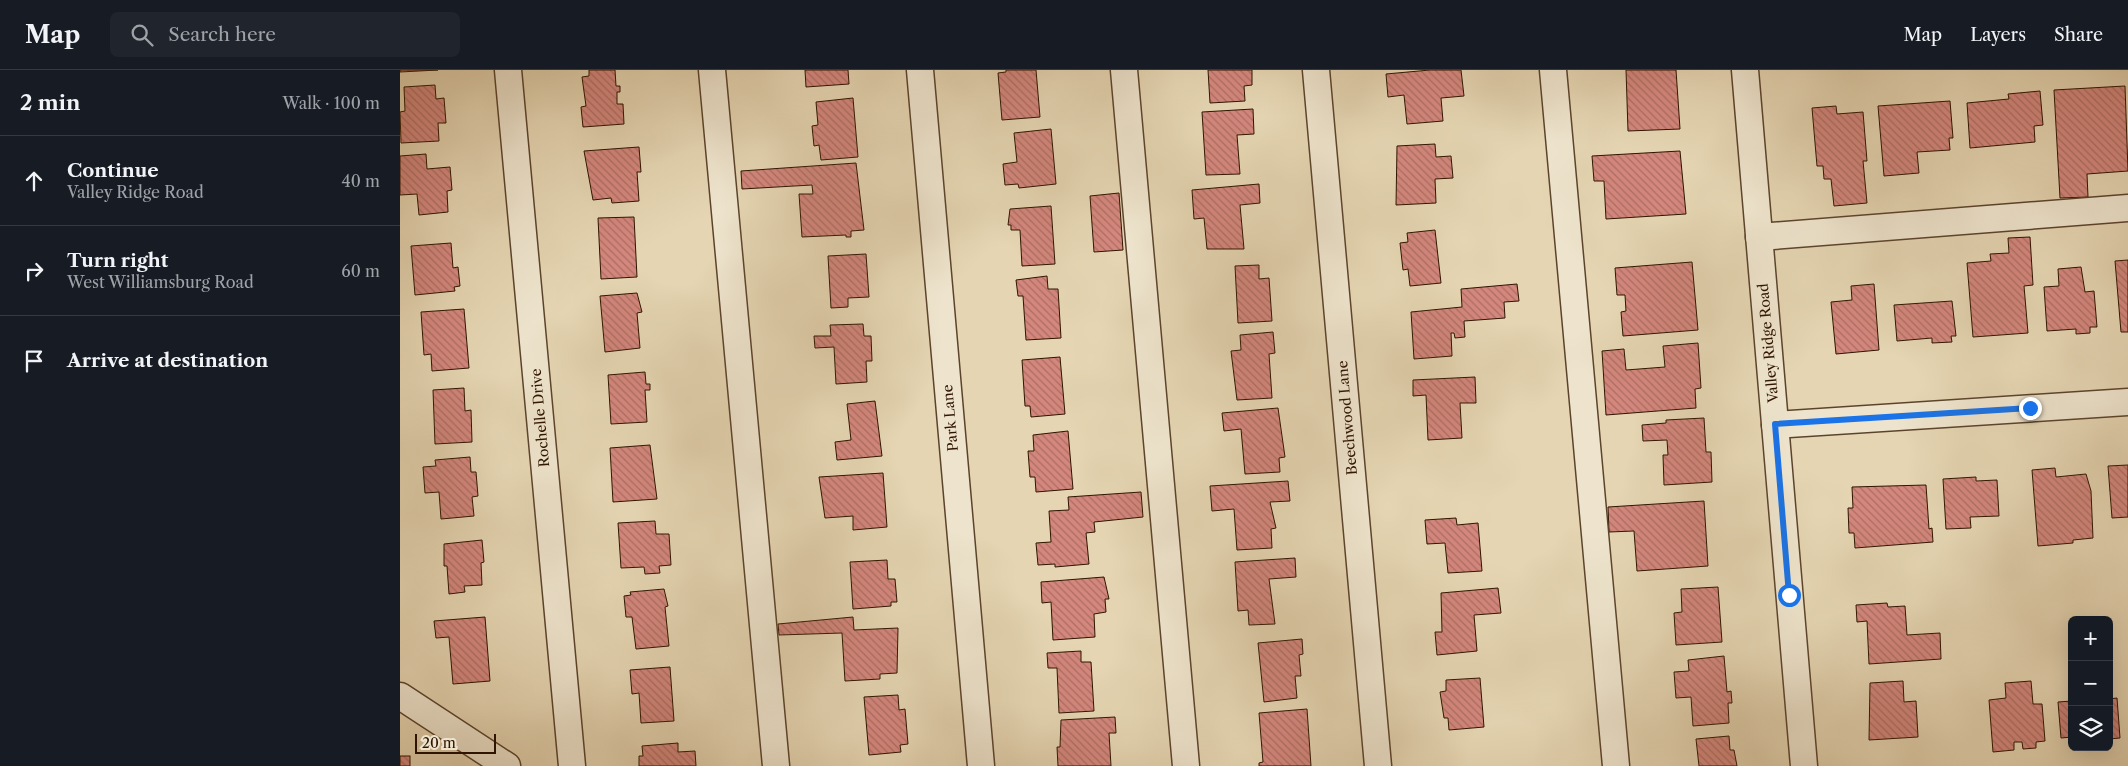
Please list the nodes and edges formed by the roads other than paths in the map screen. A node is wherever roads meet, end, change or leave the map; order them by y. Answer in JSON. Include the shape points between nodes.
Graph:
{"nodes":[{"id":1,"x":508,"y":70,"type":"edge"},
{"id":2,"x":712,"y":70,"type":"edge"},
{"id":3,"x":920,"y":70,"type":"edge"},
{"id":4,"x":1124,"y":70,"type":"edge"},
{"id":5,"x":1316,"y":70,"type":"edge"},
{"id":6,"x":1553,"y":70,"type":"edge"},
{"id":7,"x":1746,"y":70,"type":"edge"},
{"id":8,"x":2128,"y":208,"type":"edge"},
{"id":9,"x":1759,"y":237,"type":"junction"},
{"id":10,"x":2128,"y":402,"type":"edge"},
{"id":11,"x":1775,"y":424,"type":"junction"},
{"id":12,"x":400,"y":696,"type":"edge"},
{"id":13,"x":507,"y":766,"type":"edge"},
{"id":14,"x":572,"y":766,"type":"edge"},
{"id":15,"x":776,"y":766,"type":"edge"},
{"id":16,"x":981,"y":766,"type":"edge"},
{"id":17,"x":1186,"y":766,"type":"edge"},
{"id":18,"x":1378,"y":766,"type":"edge"},
{"id":19,"x":1616,"y":766,"type":"edge"},
{"id":20,"x":1804,"y":766,"type":"edge"}],
"edges":[{"from":1,"to":14,"type":"street","name":"Rochelle Drive"},
{"from":2,"to":15,"type":"street"},
{"from":3,"to":16,"type":"street","name":"Park Lane"},
{"from":4,"to":17,"type":"street"},
{"from":5,"to":18,"type":"street","name":"Beechwood Lane"},
{"from":6,"to":19,"type":"street"},
{"from":7,"to":9,"type":"street","name":"Valley Ridge Road"},
{"from":8,"to":9,"type":"street"},
{"from":9,"to":11,"type":"street","name":"Valley Ridge Road"},
{"from":10,"to":11,"type":"street"},
{"from":11,"to":20,"type":"street","name":"Valley Ridge Road"},
{"from":12,"to":13,"type":"street"}]}
